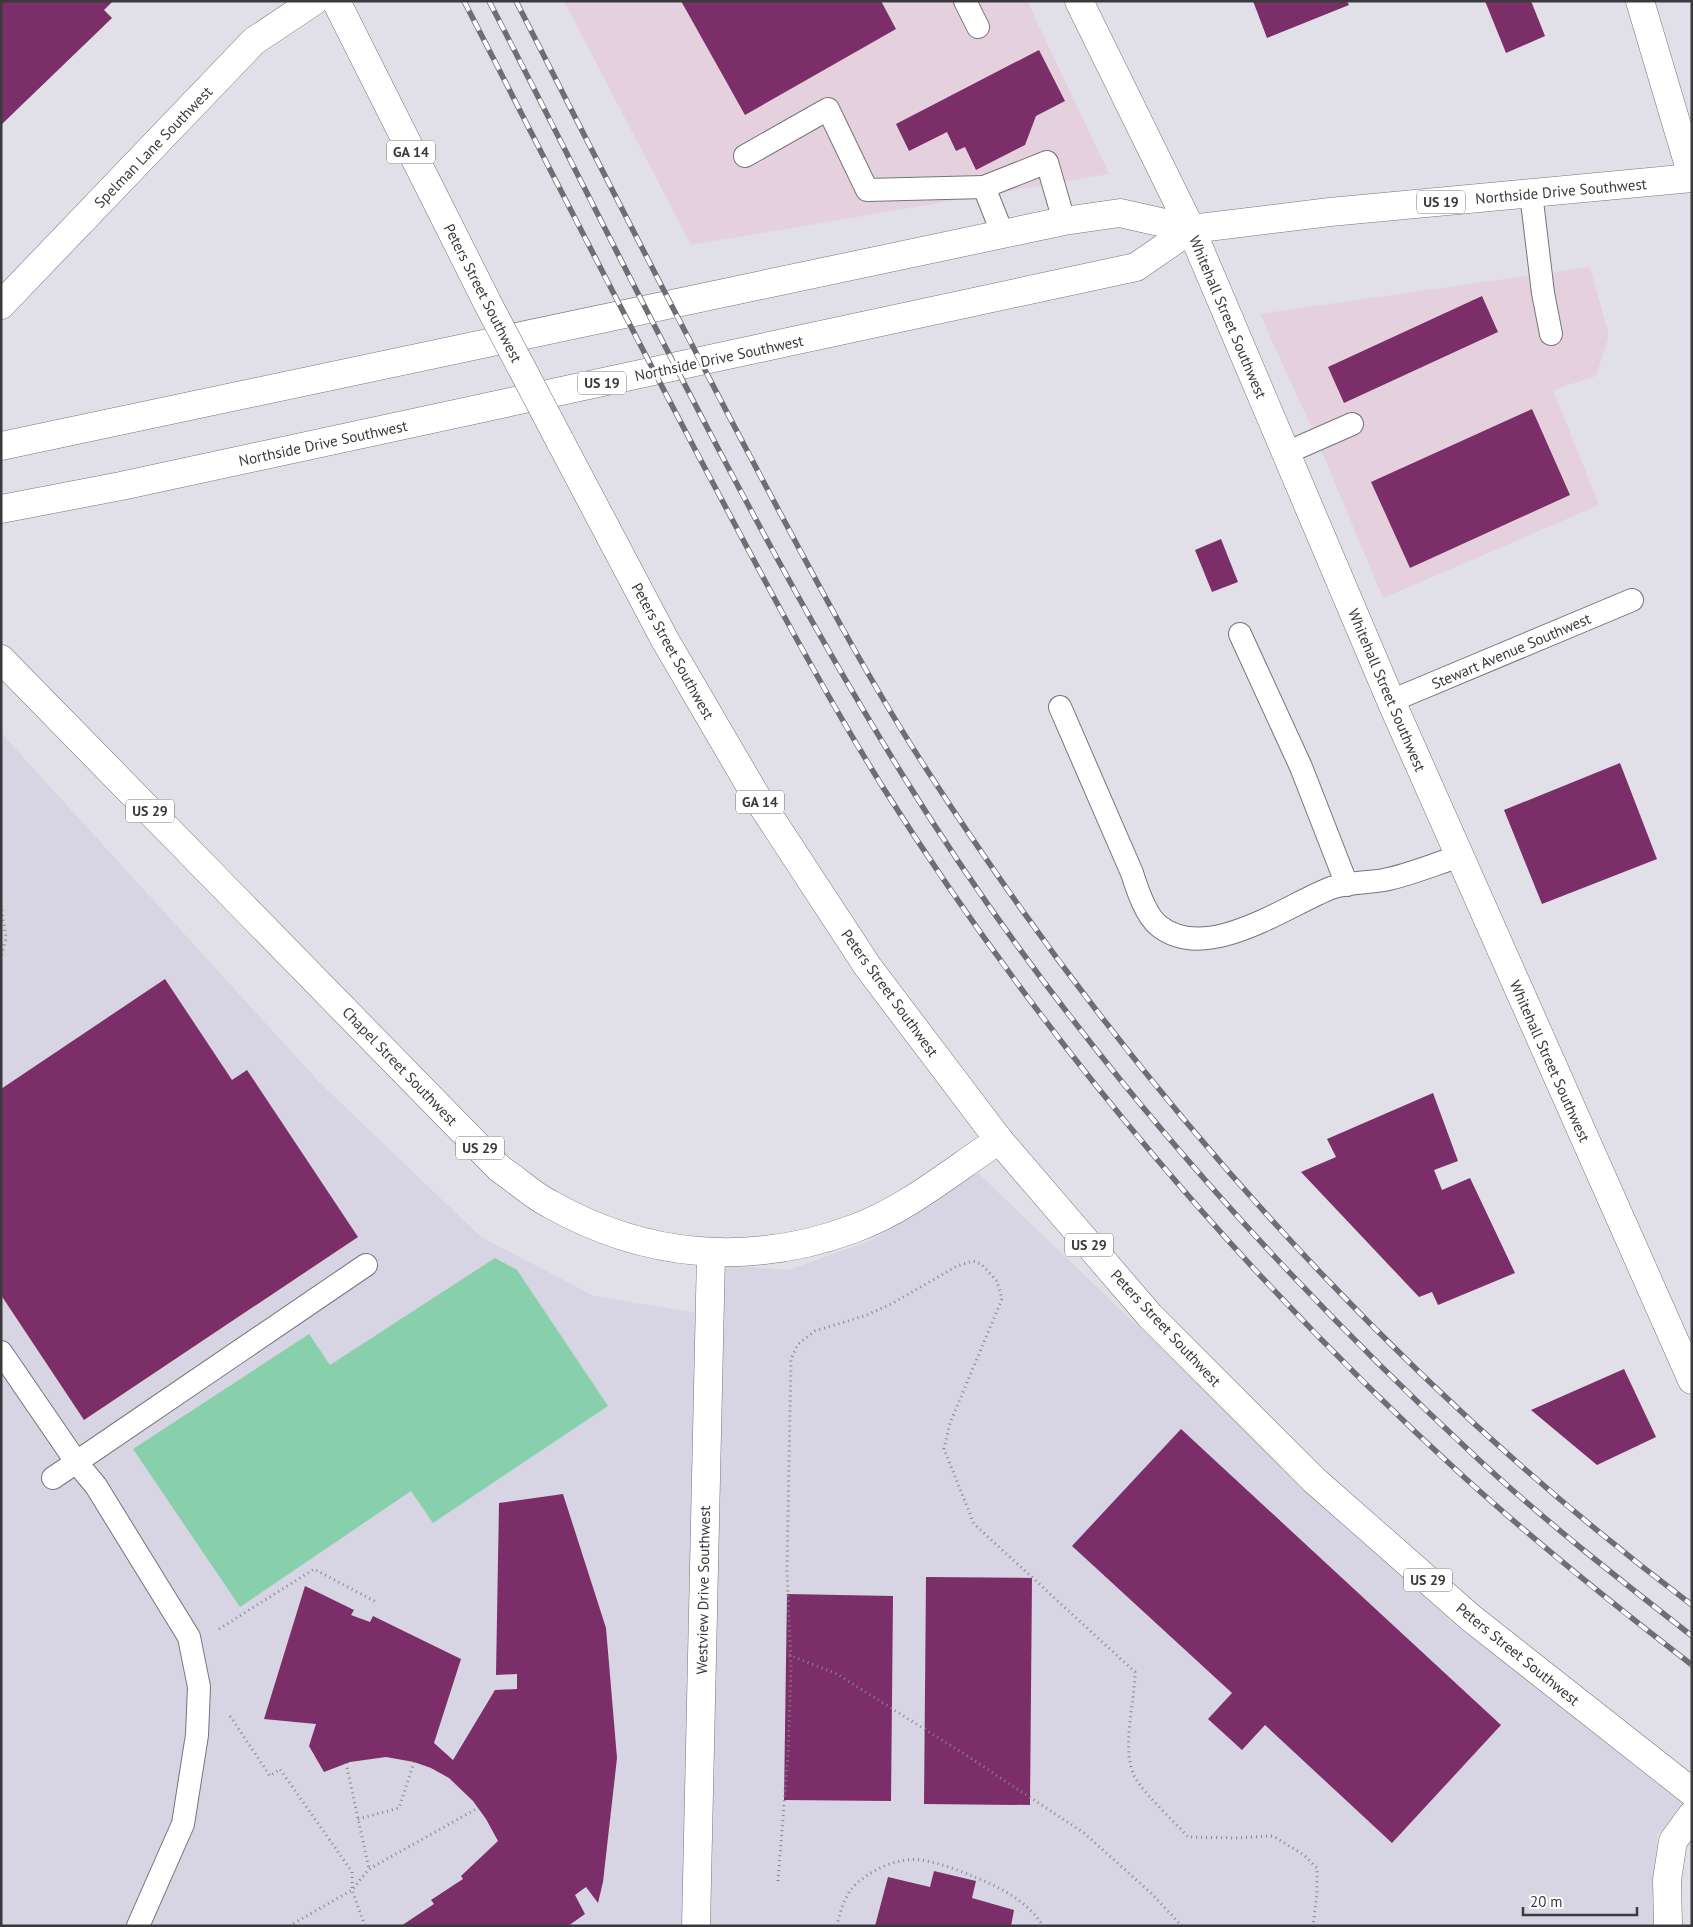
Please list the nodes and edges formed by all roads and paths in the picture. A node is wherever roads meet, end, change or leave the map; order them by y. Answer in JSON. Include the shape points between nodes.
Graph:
{"nodes":[{"id":1,"x":314,"y":1,"type":"edge"},
{"id":2,"x":336,"y":1,"type":"edge"},
{"id":3,"x":965,"y":1,"type":"edge"},
{"id":4,"x":1079,"y":1,"type":"edge"},
{"id":5,"x":1640,"y":1,"type":"edge"},
{"id":6,"x":978,"y":27,"type":"dead end"},
{"id":7,"x":745,"y":156,"type":"dead end"},
{"id":8,"x":1692,"y":178,"type":"edge"},
{"id":9,"x":984,"y":187,"type":"junction"},
{"id":10,"x":1531,"y":193,"type":"junction"},
{"id":11,"x":1064,"y":221,"type":"junction"},
{"id":12,"x":1191,"y":229,"type":"junction"},
{"id":13,"x":1003,"y":234,"type":"junction"},
{"id":14,"x":1,"y":305,"type":"edge"},
{"id":15,"x":1551,"y":334,"type":"dead end"},
{"id":16,"x":1352,"y":424,"type":"dead end"},
{"id":17,"x":1,"y":446,"type":"edge"},
{"id":18,"x":1286,"y":454,"type":"junction"},
{"id":19,"x":1,"y":509,"type":"edge"},
{"id":20,"x":1632,"y":600,"type":"dead end"},
{"id":21,"x":1240,"y":634,"type":"dead end"},
{"id":22,"x":1,"y":659,"type":"edge"},
{"id":23,"x":1391,"y":701,"type":"junction"},
{"id":24,"x":1060,"y":707,"type":"dead end"},
{"id":25,"x":1460,"y":856,"type":"junction"},
{"id":26,"x":1347,"y":885,"type":"junction"},
{"id":27,"x":1,"y":905,"type":"edge"},
{"id":28,"x":1,"y":958,"type":"edge"},
{"id":29,"x":998,"y":1140,"type":"junction"},
{"id":30,"x":711,"y":1254,"type":"junction"},
{"id":31,"x":366,"y":1265,"type":"dead end"},
{"id":32,"x":1,"y":1352,"type":"edge"},
{"id":33,"x":1692,"y":1380,"type":"edge"},
{"id":34,"x":77,"y":1463,"type":"junction"},
{"id":35,"x":53,"y":1478,"type":"dead end"},
{"id":36,"x":378,"y":1603,"type":"dead end"},
{"id":37,"x":214,"y":1632,"type":"dead end"},
{"id":38,"x":789,"y":1655,"type":"junction"},
{"id":39,"x":227,"y":1711,"type":"dead end"},
{"id":40,"x":414,"y":1762,"type":"dead end"},
{"id":41,"x":346,"y":1763,"type":"dead end"},
{"id":42,"x":1692,"y":1792,"type":"edge"},
{"id":43,"x":478,"y":1808,"type":"dead end"},
{"id":44,"x":1692,"y":1815,"type":"edge"},
{"id":45,"x":358,"y":1819,"type":"junction"},
{"id":46,"x":370,"y":1869,"type":"junction"},
{"id":47,"x":778,"y":1881,"type":"dead end"},
{"id":48,"x":352,"y":1890,"type":"junction"},
{"id":49,"x":138,"y":1926,"type":"edge"},
{"id":50,"x":289,"y":1926,"type":"edge"},
{"id":51,"x":365,"y":1926,"type":"edge"},
{"id":52,"x":696,"y":1926,"type":"edge"},
{"id":53,"x":837,"y":1926,"type":"edge"},
{"id":54,"x":1043,"y":1926,"type":"edge"},
{"id":55,"x":1182,"y":1926,"type":"edge"},
{"id":56,"x":1313,"y":1926,"type":"edge"},
{"id":57,"x":1668,"y":1926,"type":"edge"}],
"edges":[{"from":1,"to":14,"type":"main road","name":"Spelman Lane Southwest","via":[[254,41]]},
{"from":2,"to":29,"type":"main road","name":"Peters Street Southwest","number":"GA 14","bridge":true,"via":[[486,302],[666,640],[756,796],[868,967]]},
{"from":3,"to":6,"type":"lane"},
{"from":4,"to":12,"type":"main road","name":"Whitehall Street Southwest"},
{"from":5,"to":8,"type":"main road"},
{"from":7,"to":9,"type":"lane","via":[[828,109],[867,190]]},
{"from":8,"to":10,"type":"main road","name":"Northside Drive Southwest","number":"US 19"},
{"from":9,"to":11,"type":"lane","via":[[1047,162]]},
{"from":9,"to":13,"type":"lane"},
{"from":10,"to":12,"type":"main road","name":"Northside Drive Southwest","number":"US 19"},
{"from":10,"to":15,"type":"lane"},
{"from":11,"to":12,"type":"main road","name":"Northside Drive Southwest","number":"US 19","via":[[1120,213]]},
{"from":11,"to":13,"type":"main road","name":"Northside Drive Southwest","number":"US 19"},
{"from":12,"to":18,"type":"main road","name":"Whitehall Street Southwest"},
{"from":12,"to":19,"type":"main road","name":"Northside Drive Southwest","number":"US 19","via":[[1136,268]]},
{"from":13,"to":17,"type":"main road","name":"Northside Drive Southwest","number":"US 19"},
{"from":16,"to":18,"type":"lane"},
{"from":18,"to":23,"type":"main road","name":"Whitehall Street Southwest"},
{"from":20,"to":23,"type":"lane","name":"Stewart Avenue Southwest"},
{"from":21,"to":26,"type":"lane","via":[[1301,767]]},
{"from":22,"to":30,"type":"main road","name":"Chapel Street Southwest","number":"US 29","via":[[500,1169],[548,1204],[601,1230],[658,1247]]},
{"from":23,"to":25,"type":"main road","name":"Whitehall Street Southwest"},
{"from":24,"to":26,"type":"lane","via":[[1139,896],[1158,926],[1185,940],[1221,936],[1256,926],[1288,907],[1333,887]]},
{"from":25,"to":26,"type":"lane","via":[[1386,880]]},
{"from":25,"to":33,"type":"main road","name":"Whitehall Street Southwest"},
{"from":27,"to":28,"type":"path","via":[[6,938]]},
{"from":29,"to":30,"type":"main road","name":"Chapel Street Southwest","number":"US 29","via":[[906,1203],[854,1229],[780,1250]]},
{"from":29,"to":42,"type":"main road","name":"Peters Street Southwest","number":"US 29","via":[[1150,1316],[1314,1480],[1472,1618]]},
{"from":30,"to":52,"type":"main road","name":"Westview Drive Southwest"},
{"from":31,"to":34,"type":"lane"},
{"from":32,"to":34,"type":"lane"},
{"from":34,"to":35,"type":"lane"},
{"from":34,"to":49,"type":"lane","via":[[96,1486],[189,1636],[199,1687],[197,1735],[183,1824]]},
{"from":36,"to":37,"type":"path","via":[[314,1569]]},
{"from":38,"to":47,"type":"path","via":[[788,1755]]},
{"from":38,"to":55,"type":"path","via":[[837,1674],[1084,1833],[1152,1894]]},
{"from":38,"to":56,"type":"path","via":[[789,1394],[791,1359],[798,1344],[815,1331],[867,1315],[893,1303],[957,1266],[973,1261],[981,1264],[997,1280],[1002,1299],[950,1423],[944,1449],[974,1524],[1135,1672],[1129,1736],[1130,1762],[1136,1779],[1188,1837],[1272,1836],[1304,1855],[1317,1868]]},
{"from":39,"to":48,"type":"path","via":[[270,1776],[280,1769],[352,1872]]},
{"from":40,"to":45,"type":"path","via":[[399,1808]]},
{"from":41,"to":45,"type":"path"},
{"from":43,"to":46,"type":"path"},
{"from":44,"to":57,"type":"main road","via":[[1673,1841],[1667,1880]]},
{"from":45,"to":46,"type":"path"},
{"from":46,"to":48,"type":"path"},
{"from":48,"to":50,"type":"path"},
{"from":48,"to":51,"type":"path"},
{"from":53,"to":54,"type":"path","via":[[852,1888],[896,1861],[920,1860],[994,1885],[1017,1899]]}]}
